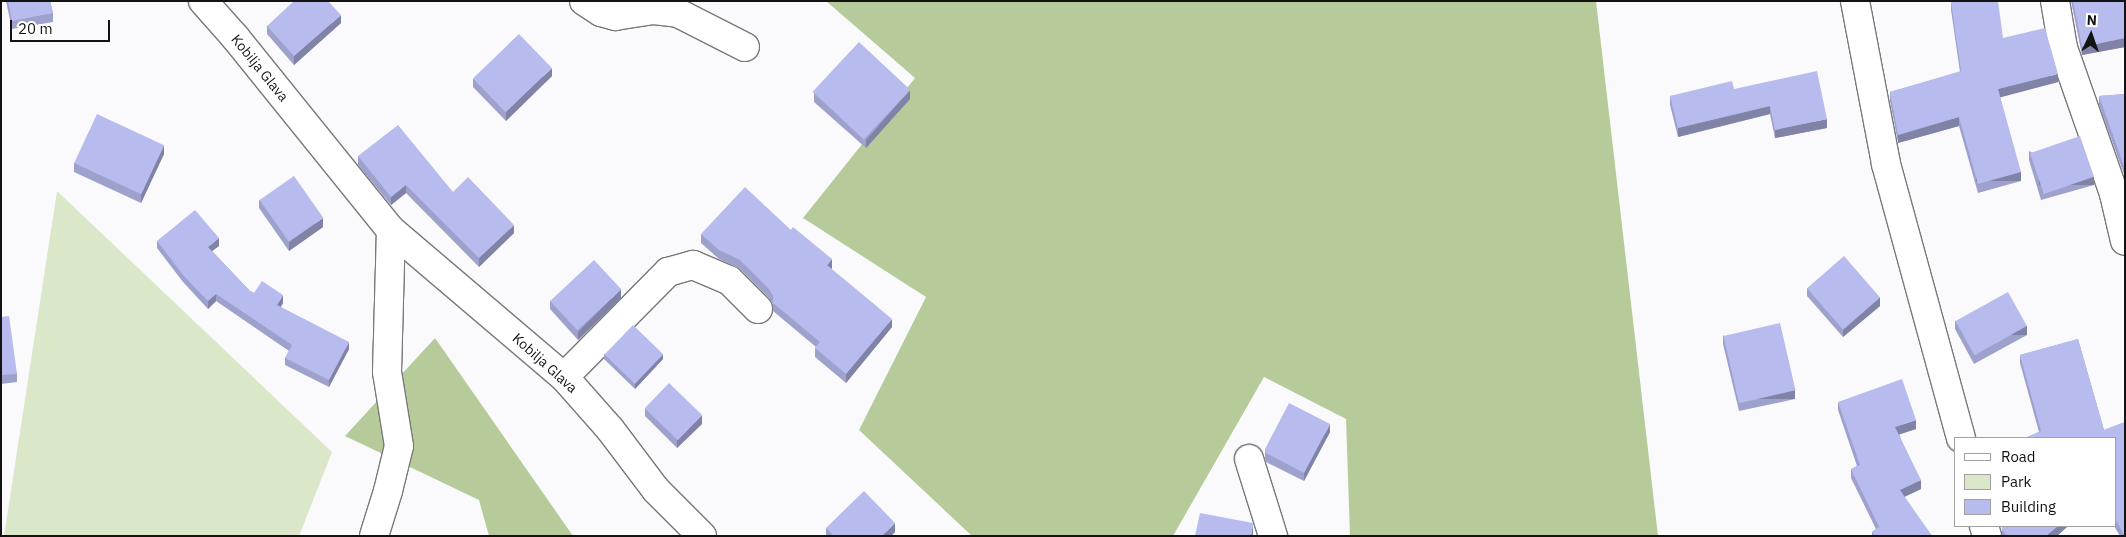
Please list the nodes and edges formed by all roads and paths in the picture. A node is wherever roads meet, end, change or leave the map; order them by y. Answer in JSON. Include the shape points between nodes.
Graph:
{"nodes":[{"id":1,"x":203,"y":1,"type":"edge"},
{"id":2,"x":584,"y":1,"type":"edge"},
{"id":3,"x":1855,"y":1,"type":"edge"},
{"id":4,"x":2055,"y":1,"type":"edge"},
{"id":5,"x":745,"y":47,"type":"dead end"},
{"id":6,"x":391,"y":230,"type":"junction"},
{"id":7,"x":2125,"y":241,"type":"edge"},
{"id":8,"x":758,"y":309,"type":"dead end"},
{"id":9,"x":564,"y":377,"type":"junction"},
{"id":10,"x":1961,"y":437,"type":"edge"},
{"id":11,"x":1249,"y":459,"type":"dead end"},
{"id":12,"x":374,"y":536,"type":"edge"},
{"id":13,"x":702,"y":536,"type":"edge"},
{"id":14,"x":1273,"y":536,"type":"edge"}],
"edges":[{"from":1,"to":6,"type":"street","name":"Kobilja Glava"},
{"from":2,"to":5,"type":"street","via":[[615,16],[654,10],[678,13]]},
{"from":3,"to":10,"type":"street","via":[[1886,164]]},
{"from":4,"to":7,"type":"street","via":[[2063,48],[2114,194]]},
{"from":6,"to":9,"type":"street","name":"Kobilja Glava"},
{"from":6,"to":12,"type":"street","via":[[387,372],[399,446]]},
{"from":8,"to":9,"type":"street","via":[[729,280],[693,265],[668,272]]},
{"from":9,"to":13,"type":"street","name":"Kobilja Glava","via":[[656,490]]},
{"from":11,"to":14,"type":"street"}]}
